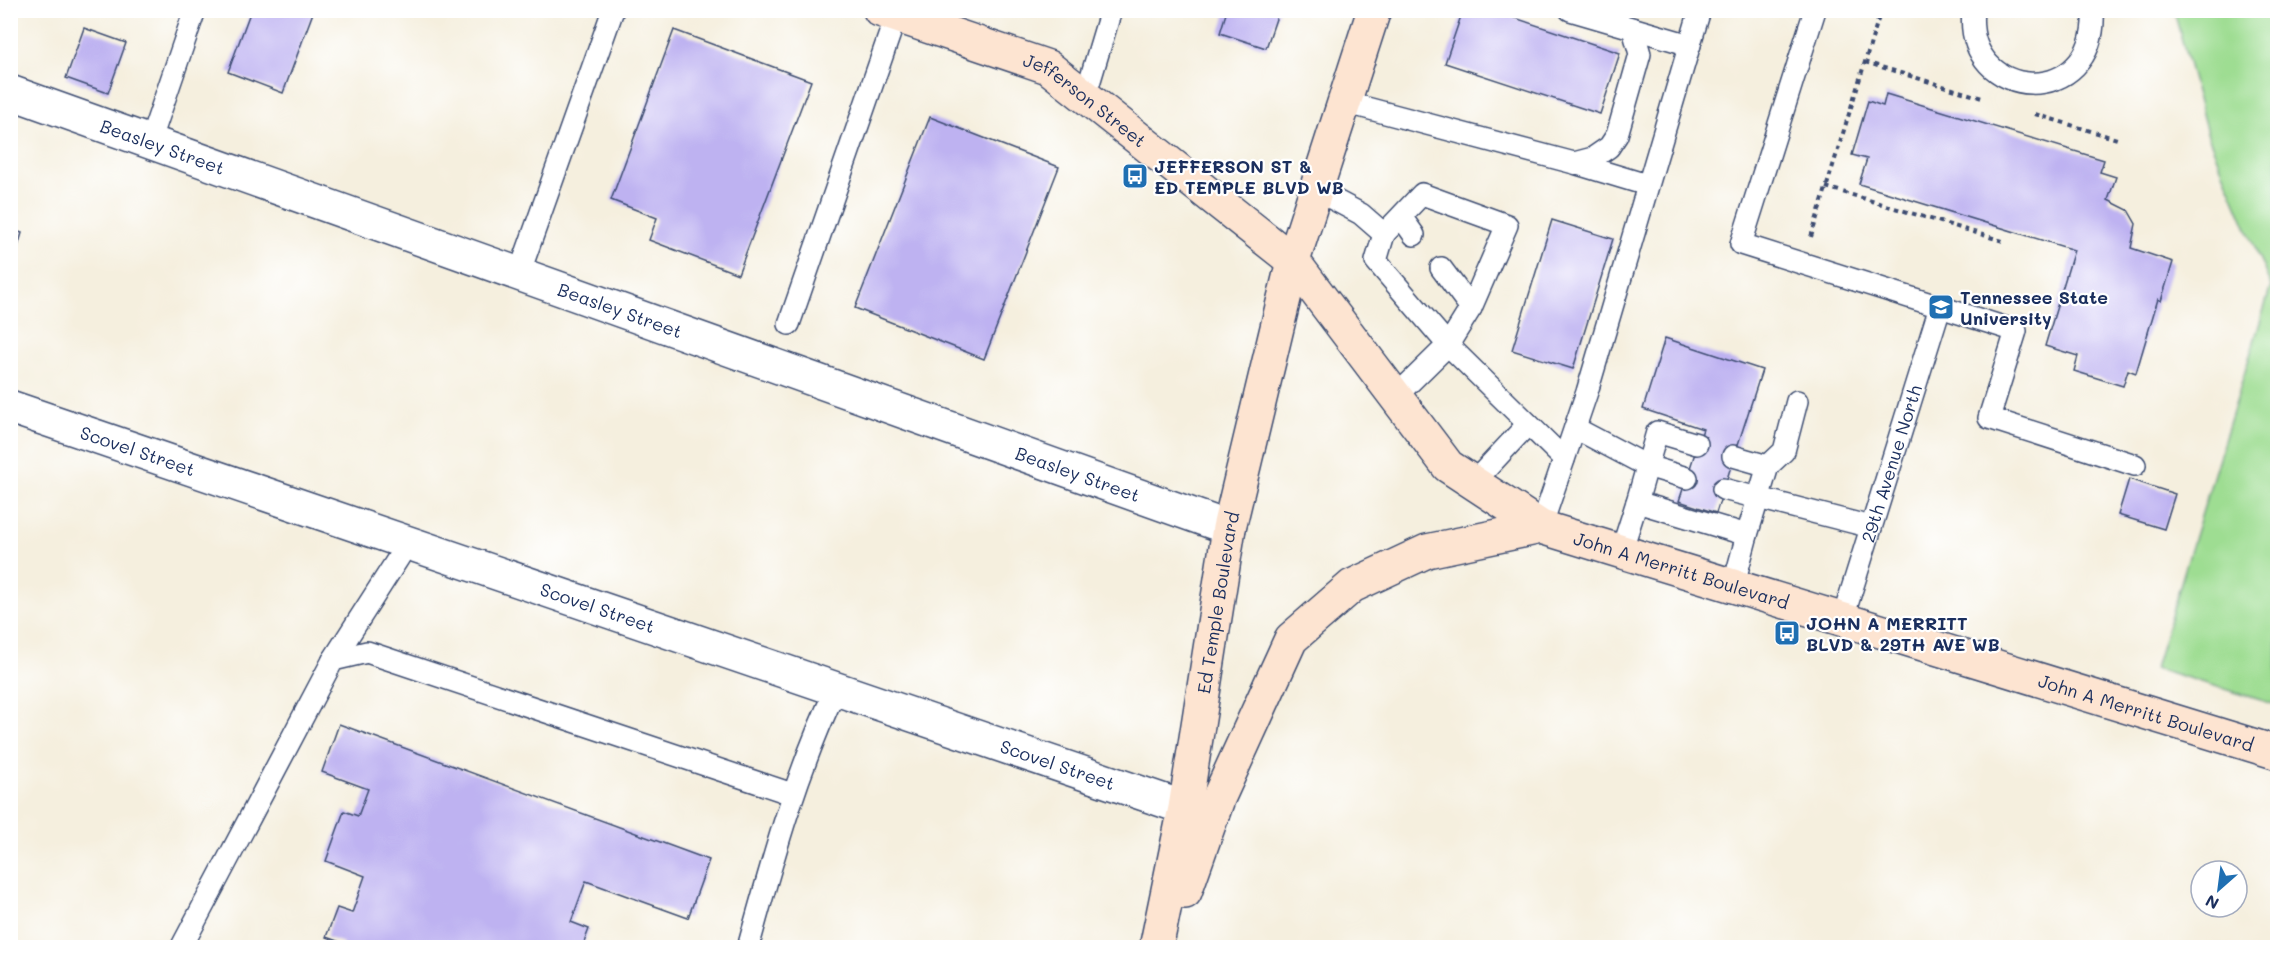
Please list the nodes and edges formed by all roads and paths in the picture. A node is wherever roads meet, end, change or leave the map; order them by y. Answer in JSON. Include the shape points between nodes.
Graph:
{"nodes":[{"id":1,"x":195,"y":10,"type":"edge"},
{"id":2,"x":613,"y":10,"type":"edge"},
{"id":3,"x":1111,"y":10,"type":"edge"},
{"id":4,"x":1374,"y":10,"type":"edge"},
{"id":5,"x":1570,"y":10,"type":"edge"},
{"id":6,"x":1700,"y":10,"type":"edge"},
{"id":7,"x":1815,"y":10,"type":"edge"},
{"id":8,"x":1881,"y":10,"type":"edge"},
{"id":9,"x":1973,"y":10,"type":"edge"},
{"id":10,"x":2093,"y":10,"type":"edge"},
{"id":11,"x":888,"y":13,"type":"edge"},
{"id":12,"x":1633,"y":29,"type":"junction"},
{"id":13,"x":1690,"y":45,"type":"junction"},
{"id":14,"x":10,"y":92,"type":"edge"},
{"id":15,"x":1085,"y":97,"type":"junction"},
{"id":16,"x":1344,"y":102,"type":"junction"},
{"id":17,"x":150,"y":142,"type":"junction"},
{"id":18,"x":1574,"y":163,"type":"junction"},
{"id":19,"x":1647,"y":186,"type":"junction"},
{"id":20,"x":1826,"y":187,"type":"junction"},
{"id":21,"x":1316,"y":190,"type":"junction"},
{"id":22,"x":1402,"y":218,"type":"junction"},
{"id":23,"x":1384,"y":234,"type":"junction"},
{"id":24,"x":1414,"y":235,"type":"dead end"},
{"id":25,"x":2006,"y":242,"type":"dead end"},
{"id":26,"x":1293,"y":261,"type":"junction"},
{"id":27,"x":1803,"y":263,"type":"junction"},
{"id":28,"x":1441,"y":268,"type":"dead end"},
{"id":29,"x":519,"y":274,"type":"junction"},
{"id":30,"x":1940,"y":307,"type":"junction"},
{"id":31,"x":1471,"y":308,"type":"junction"},
{"id":32,"x":789,"y":324,"type":"dead end"},
{"id":33,"x":1448,"y":345,"type":"junction"},
{"id":34,"x":1395,"y":397,"type":"junction"},
{"id":35,"x":1797,"y":401,"type":"dead end"},
{"id":36,"x":10,"y":407,"type":"edge"},
{"id":37,"x":1528,"y":424,"type":"junction"},
{"id":38,"x":1575,"y":428,"type":"junction"},
{"id":39,"x":1697,"y":444,"type":"dead end"},
{"id":40,"x":1733,"y":456,"type":"dead end"},
{"id":41,"x":1564,"y":459,"type":"junction"},
{"id":42,"x":2135,"y":465,"type":"dead end"},
{"id":43,"x":1647,"y":466,"type":"junction"},
{"id":44,"x":1768,"y":466,"type":"junction"},
{"id":45,"x":1687,"y":478,"type":"dead end"},
{"id":46,"x":1474,"y":482,"type":"junction"},
{"id":47,"x":1723,"y":489,"type":"dead end"},
{"id":48,"x":1757,"y":500,"type":"junction"},
{"id":49,"x":1637,"y":502,"type":"junction"},
{"id":50,"x":1541,"y":527,"type":"junction"},
{"id":51,"x":1871,"y":527,"type":"junction"},
{"id":52,"x":1229,"y":528,"type":"junction"},
{"id":53,"x":1747,"y":535,"type":"junction"},
{"id":54,"x":408,"y":543,"type":"junction"},
{"id":55,"x":1621,"y":552,"type":"junction"},
{"id":56,"x":1733,"y":587,"type":"junction"},
{"id":57,"x":1842,"y":621,"type":"junction"},
{"id":58,"x":333,"y":660,"type":"junction"},
{"id":59,"x":836,"y":689,"type":"junction"},
{"id":60,"x":2277,"y":753,"type":"edge"},
{"id":61,"x":792,"y":794,"type":"junction"},
{"id":62,"x":1185,"y":808,"type":"junction"},
{"id":63,"x":181,"y":948,"type":"edge"},
{"id":64,"x":748,"y":948,"type":"edge"},
{"id":65,"x":1156,"y":948,"type":"edge"},
{"id":66,"x":1166,"y":948,"type":"edge"}],
"edges":[{"from":1,"to":17,"type":"lane"},
{"from":2,"to":29,"type":"lane"},
{"from":3,"to":15,"type":"lane"},
{"from":4,"to":16,"type":"main road","name":"Ed Temple Boulevard"},
{"from":5,"to":12,"type":"lane"},
{"from":6,"to":13,"type":"lane"},
{"from":7,"to":27,"type":"lane","via":[[1741,244]]},
{"from":8,"to":20,"type":"path"},
{"from":9,"to":10,"type":"lane","via":[[1971,26],[1986,63],[2002,76],[2021,83],[2041,84],[2061,78],[2077,66],[2089,49],[2094,30]]},
{"from":11,"to":15,"type":"main road","name":"Jefferson Street","via":[[1048,67]]},
{"from":11,"to":32,"type":"lane"},
{"from":12,"to":13,"type":"lane"},
{"from":12,"to":18,"type":"lane","via":[[1640,54],[1617,135],[1593,158]]},
{"from":13,"to":19,"type":"lane"},
{"from":14,"to":17,"type":"street","name":"Beasley Street"},
{"from":15,"to":26,"type":"main road","name":"Jefferson Street"},
{"from":16,"to":18,"type":"lane"},
{"from":16,"to":21,"type":"main road","name":"Ed Temple Boulevard"},
{"from":17,"to":29,"type":"street","name":"Beasley Street"},
{"from":18,"to":19,"type":"lane"},
{"from":19,"to":38,"type":"lane"},
{"from":20,"to":25,"type":"path"},
{"from":20,"to":27,"type":"path"},
{"from":21,"to":23,"type":"lane","via":[[1361,214]]},
{"from":21,"to":26,"type":"main road","name":"Ed Temple Boulevard"},
{"from":22,"to":23,"type":"lane"},
{"from":22,"to":24,"type":"lane"},
{"from":22,"to":31,"type":"lane","via":[[1422,194],[1507,225]]},
{"from":23,"to":33,"type":"lane","via":[[1376,261]]},
{"from":26,"to":34,"type":"main road","name":"John A Merritt Boulevard"},
{"from":26,"to":52,"type":"main road","name":"Ed Temple Boulevard"},
{"from":27,"to":30,"type":"lane"},
{"from":28,"to":31,"type":"lane"},
{"from":29,"to":52,"type":"street","name":"Beasley Street"},
{"from":30,"to":42,"type":"lane","via":[[2016,331],[1989,418]]},
{"from":30,"to":51,"type":"lane","name":"29th Avenue North"},
{"from":31,"to":33,"type":"lane"},
{"from":33,"to":34,"type":"lane"},
{"from":33,"to":37,"type":"lane"},
{"from":34,"to":46,"type":"main road","name":"John A Merritt Boulevard","via":[[1448,466]]},
{"from":35,"to":44,"type":"lane","via":[[1784,452]]},
{"from":36,"to":54,"type":"street","name":"Scovel Street"},
{"from":37,"to":41,"type":"lane"},
{"from":37,"to":46,"type":"lane"},
{"from":38,"to":41,"type":"lane"},
{"from":38,"to":43,"type":"lane"},
{"from":39,"to":43,"type":"lane","via":[[1657,432]]},
{"from":40,"to":44,"type":"lane"},
{"from":41,"to":50,"type":"lane"},
{"from":43,"to":45,"type":"lane"},
{"from":43,"to":49,"type":"lane"},
{"from":44,"to":48,"type":"lane"},
{"from":46,"to":50,"type":"main road","name":"John A Merritt Boulevard"},
{"from":47,"to":48,"type":"lane"},
{"from":48,"to":51,"type":"lane"},
{"from":48,"to":53,"type":"lane"},
{"from":49,"to":53,"type":"lane"},
{"from":49,"to":55,"type":"lane"},
{"from":50,"to":55,"type":"main road","name":"John A Merritt Boulevard"},
{"from":50,"to":66,"type":"main road","via":[[1427,551],[1352,586],[1291,639],[1218,799]]},
{"from":51,"to":57,"type":"lane","name":"29th Avenue North"},
{"from":52,"to":62,"type":"main road","name":"Ed Temple Boulevard"},
{"from":53,"to":56,"type":"lane"},
{"from":54,"to":58,"type":"lane"},
{"from":54,"to":59,"type":"street","name":"Scovel Street"},
{"from":55,"to":56,"type":"main road","name":"John A Merritt Boulevard"},
{"from":56,"to":57,"type":"main road","name":"John A Merritt Boulevard"},
{"from":57,"to":60,"type":"main road","name":"John A Merritt Boulevard"},
{"from":58,"to":61,"type":"lane","via":[[367,652]]},
{"from":58,"to":63,"type":"lane"},
{"from":59,"to":61,"type":"lane"},
{"from":59,"to":62,"type":"street","name":"Scovel Street"},
{"from":61,"to":64,"type":"lane"},
{"from":62,"to":65,"type":"main road","name":"Ed Temple Boulevard"}]}
